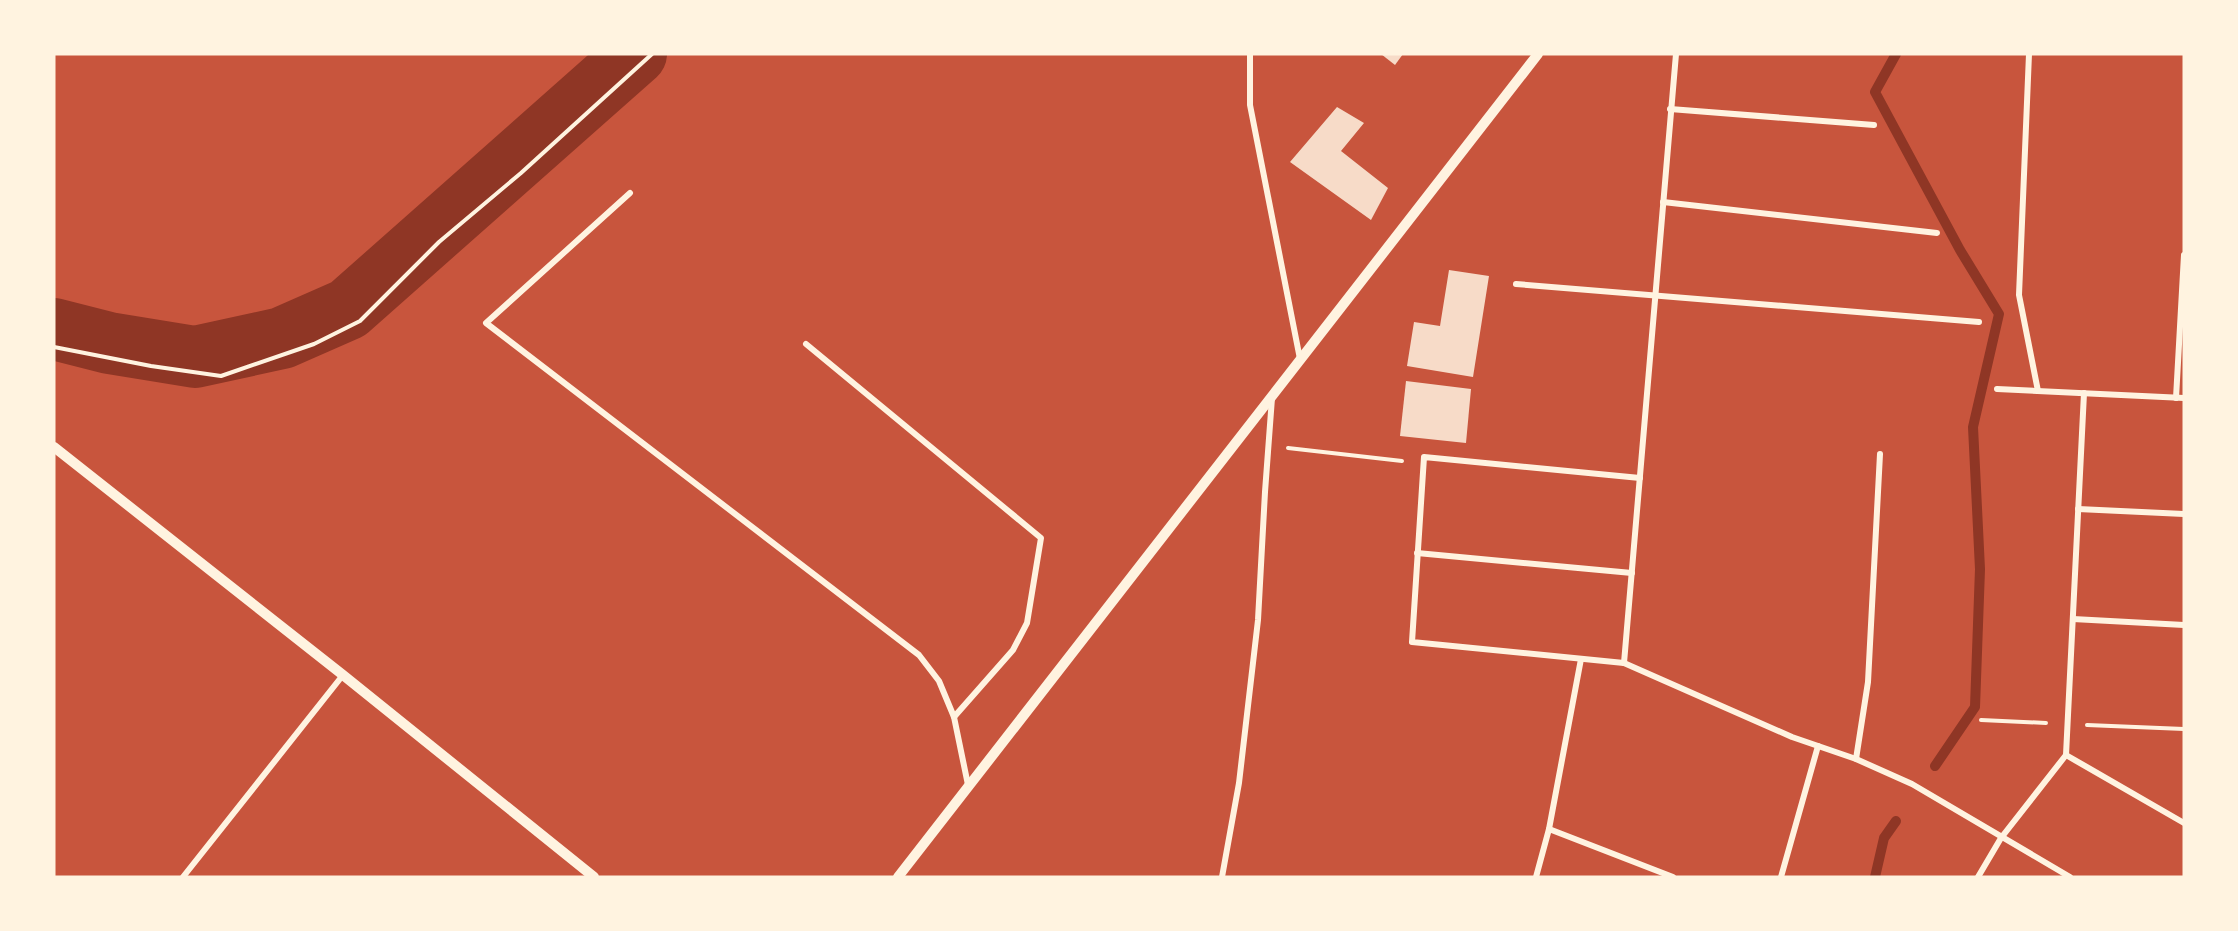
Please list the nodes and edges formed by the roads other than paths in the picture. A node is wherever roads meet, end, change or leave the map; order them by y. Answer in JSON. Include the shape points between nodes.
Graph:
{"nodes":[{"id":1,"x":1250,"y":54,"type":"edge"},
{"id":2,"x":1538,"y":54,"type":"edge"},
{"id":3,"x":1676,"y":54,"type":"edge"},
{"id":4,"x":2029,"y":54,"type":"edge"},
{"id":5,"x":1670,"y":109,"type":"junction"},
{"id":6,"x":1874,"y":125,"type":"dead end"},
{"id":7,"x":630,"y":193,"type":"dead end"},
{"id":8,"x":1663,"y":202,"type":"junction"},
{"id":9,"x":1937,"y":233,"type":"dead end"},
{"id":10,"x":2184,"y":255,"type":"edge"},
{"id":11,"x":1516,"y":284,"type":"dead end"},
{"id":12,"x":1655,"y":294,"type":"junction"},
{"id":13,"x":1979,"y":322,"type":"dead end"},
{"id":14,"x":806,"y":344,"type":"dead end"},
{"id":15,"x":1300,"y":360,"type":"junction"},
{"id":16,"x":1997,"y":389,"type":"dead end"},
{"id":17,"x":2038,"y":391,"type":"junction"},
{"id":18,"x":2084,"y":393,"type":"junction"},
{"id":19,"x":1273,"y":395,"type":"junction"},
{"id":20,"x":2176,"y":398,"type":"junction"},
{"id":21,"x":2184,"y":398,"type":"edge"},
{"id":22,"x":54,"y":447,"type":"edge"},
{"id":23,"x":1880,"y":454,"type":"dead end"},
{"id":24,"x":1640,"y":478,"type":"junction"},
{"id":25,"x":2078,"y":509,"type":"junction"},
{"id":26,"x":2184,"y":514,"type":"edge"},
{"id":27,"x":1417,"y":553,"type":"junction"},
{"id":28,"x":1632,"y":573,"type":"junction"},
{"id":29,"x":2073,"y":619,"type":"junction"},
{"id":30,"x":2184,"y":625,"type":"edge"},
{"id":31,"x":1581,"y":659,"type":"junction"},
{"id":32,"x":1624,"y":663,"type":"junction"},
{"id":33,"x":343,"y":675,"type":"junction"},
{"id":34,"x":954,"y":717,"type":"junction"},
{"id":35,"x":1818,"y":746,"type":"junction"},
{"id":36,"x":2066,"y":755,"type":"junction"},
{"id":37,"x":1856,"y":759,"type":"junction"},
{"id":38,"x":969,"y":787,"type":"junction"},
{"id":39,"x":2184,"y":822,"type":"edge"},
{"id":40,"x":1549,"y":829,"type":"junction"},
{"id":41,"x":2001,"y":838,"type":"junction"},
{"id":42,"x":183,"y":877,"type":"edge"},
{"id":43,"x":594,"y":877,"type":"edge"},
{"id":44,"x":898,"y":877,"type":"edge"},
{"id":45,"x":1222,"y":877,"type":"edge"},
{"id":46,"x":1536,"y":877,"type":"edge"},
{"id":47,"x":1673,"y":877,"type":"edge"},
{"id":48,"x":1781,"y":877,"type":"edge"},
{"id":49,"x":1977,"y":877,"type":"edge"},
{"id":50,"x":2070,"y":877,"type":"edge"}],
"edges":[{"from":1,"to":15,"type":"street","via":[[1250,105]]},
{"from":2,"to":15,"type":"street"},
{"from":3,"to":5,"type":"street"},
{"from":4,"to":17,"type":"street","via":[[2019,295]]},
{"from":5,"to":6,"type":"street"},
{"from":5,"to":8,"type":"street"},
{"from":7,"to":34,"type":"street","via":[[486,323],[918,655],[939,681]]},
{"from":8,"to":9,"type":"street"},
{"from":8,"to":12,"type":"street"},
{"from":10,"to":20,"type":"street"},
{"from":11,"to":12,"type":"street"},
{"from":12,"to":13,"type":"street"},
{"from":12,"to":24,"type":"street"},
{"from":14,"to":34,"type":"street","via":[[1041,537],[1027,623],[1013,650]]},
{"from":15,"to":19,"type":"street"},
{"from":16,"to":17,"type":"street"},
{"from":17,"to":18,"type":"street"},
{"from":18,"to":20,"type":"street"},
{"from":18,"to":25,"type":"street"},
{"from":19,"to":38,"type":"street"},
{"from":19,"to":45,"type":"street","via":[[1258,620],[1239,783]]},
{"from":20,"to":21,"type":"street"},
{"from":22,"to":33,"type":"street"},
{"from":23,"to":37,"type":"street","via":[[1868,682]]},
{"from":24,"to":27,"type":"street","via":[[1424,457]]},
{"from":24,"to":28,"type":"street"},
{"from":25,"to":26,"type":"street"},
{"from":25,"to":29,"type":"street"},
{"from":27,"to":28,"type":"street"},
{"from":27,"to":31,"type":"street","via":[[1412,642]]},
{"from":28,"to":32,"type":"street"},
{"from":29,"to":30,"type":"street"},
{"from":29,"to":36,"type":"street"},
{"from":31,"to":32,"type":"street"},
{"from":31,"to":40,"type":"street"},
{"from":32,"to":35,"type":"street"},
{"from":33,"to":42,"type":"street"},
{"from":33,"to":43,"type":"street"},
{"from":34,"to":38,"type":"street"},
{"from":35,"to":37,"type":"street"},
{"from":35,"to":48,"type":"street"},
{"from":36,"to":39,"type":"street"},
{"from":36,"to":41,"type":"street"},
{"from":37,"to":41,"type":"street","via":[[1912,784]]},
{"from":38,"to":44,"type":"street"},
{"from":40,"to":46,"type":"street"},
{"from":40,"to":47,"type":"street"},
{"from":41,"to":49,"type":"street"},
{"from":41,"to":50,"type":"street"}]}
